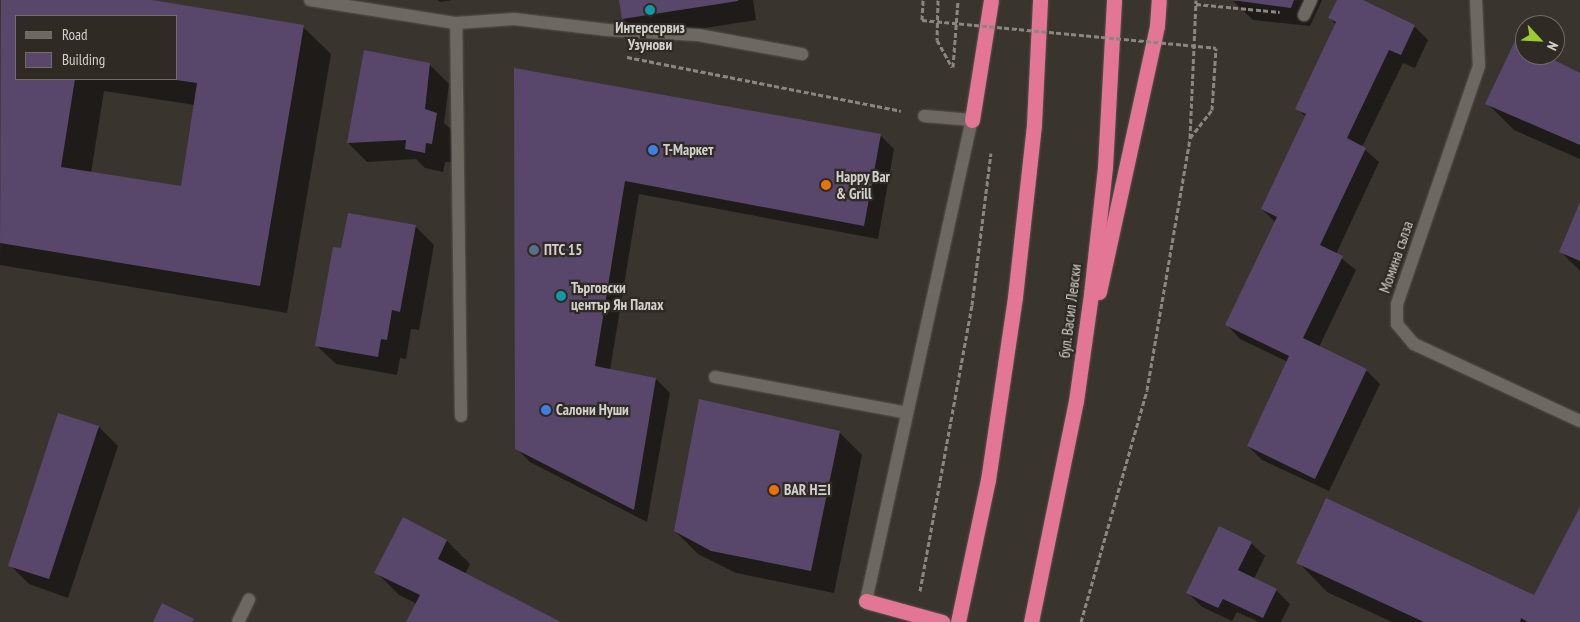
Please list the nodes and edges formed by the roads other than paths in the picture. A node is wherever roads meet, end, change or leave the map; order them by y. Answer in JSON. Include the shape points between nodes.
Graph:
{"nodes":[{"id":1,"x":310,"y":0,"type":"edge"},
{"id":2,"x":991,"y":0,"type":"edge"},
{"id":3,"x":1040,"y":0,"type":"edge"},
{"id":4,"x":1114,"y":0,"type":"edge"},
{"id":5,"x":1159,"y":0,"type":"edge"},
{"id":6,"x":1310,"y":0,"type":"edge"},
{"id":7,"x":1476,"y":0,"type":"edge"},
{"id":8,"x":1304,"y":15,"type":"road end"},
{"id":9,"x":456,"y":23,"type":"junction"},
{"id":10,"x":802,"y":54,"type":"dead end"},
{"id":11,"x":924,"y":116,"type":"road end"},
{"id":12,"x":972,"y":120,"type":"junction"},
{"id":13,"x":715,"y":377,"type":"dead end"},
{"id":14,"x":1076,"y":401,"type":"junction"},
{"id":15,"x":907,"y":413,"type":"junction"},
{"id":16,"x":461,"y":416,"type":"dead end"},
{"id":17,"x":1580,"y":421,"type":"edge"},
{"id":18,"x":249,"y":599,"type":"dead end"},
{"id":19,"x":866,"y":601,"type":"joint"},
{"id":20,"x":238,"y":622,"type":"edge"},
{"id":21,"x":942,"y":622,"type":"edge"},
{"id":22,"x":958,"y":622,"type":"edge"},
{"id":23,"x":1031,"y":622,"type":"edge"}],
"edges":[{"from":1,"to":9,"type":"street"},
{"from":2,"to":12,"type":"highway"},
{"from":3,"to":22,"type":"highway","via":[[1034,124],[1015,298],[988,480]]},
{"from":4,"to":14,"type":"highway","name":"бул. Васил Левски","via":[[1105,167]]},
{"from":5,"to":14,"type":"highway","via":[[1157,26]]},
{"from":6,"to":8,"type":"street"},
{"from":7,"to":17,"type":"street","name":"Момина сълза","via":[[1479,66],[1397,304],[1397,324],[1414,344]]},
{"from":9,"to":10,"type":"street","via":[[514,19],[607,30],[698,35]]},
{"from":9,"to":16,"type":"street"},
{"from":11,"to":12,"type":"street"},
{"from":12,"to":15,"type":"street"},
{"from":13,"to":15,"type":"street"},
{"from":14,"to":23,"type":"highway","name":"бул. Васил Левски"},
{"from":15,"to":19,"type":"street"},
{"from":18,"to":20,"type":"street"},
{"from":19,"to":21,"type":"highway"}]}
